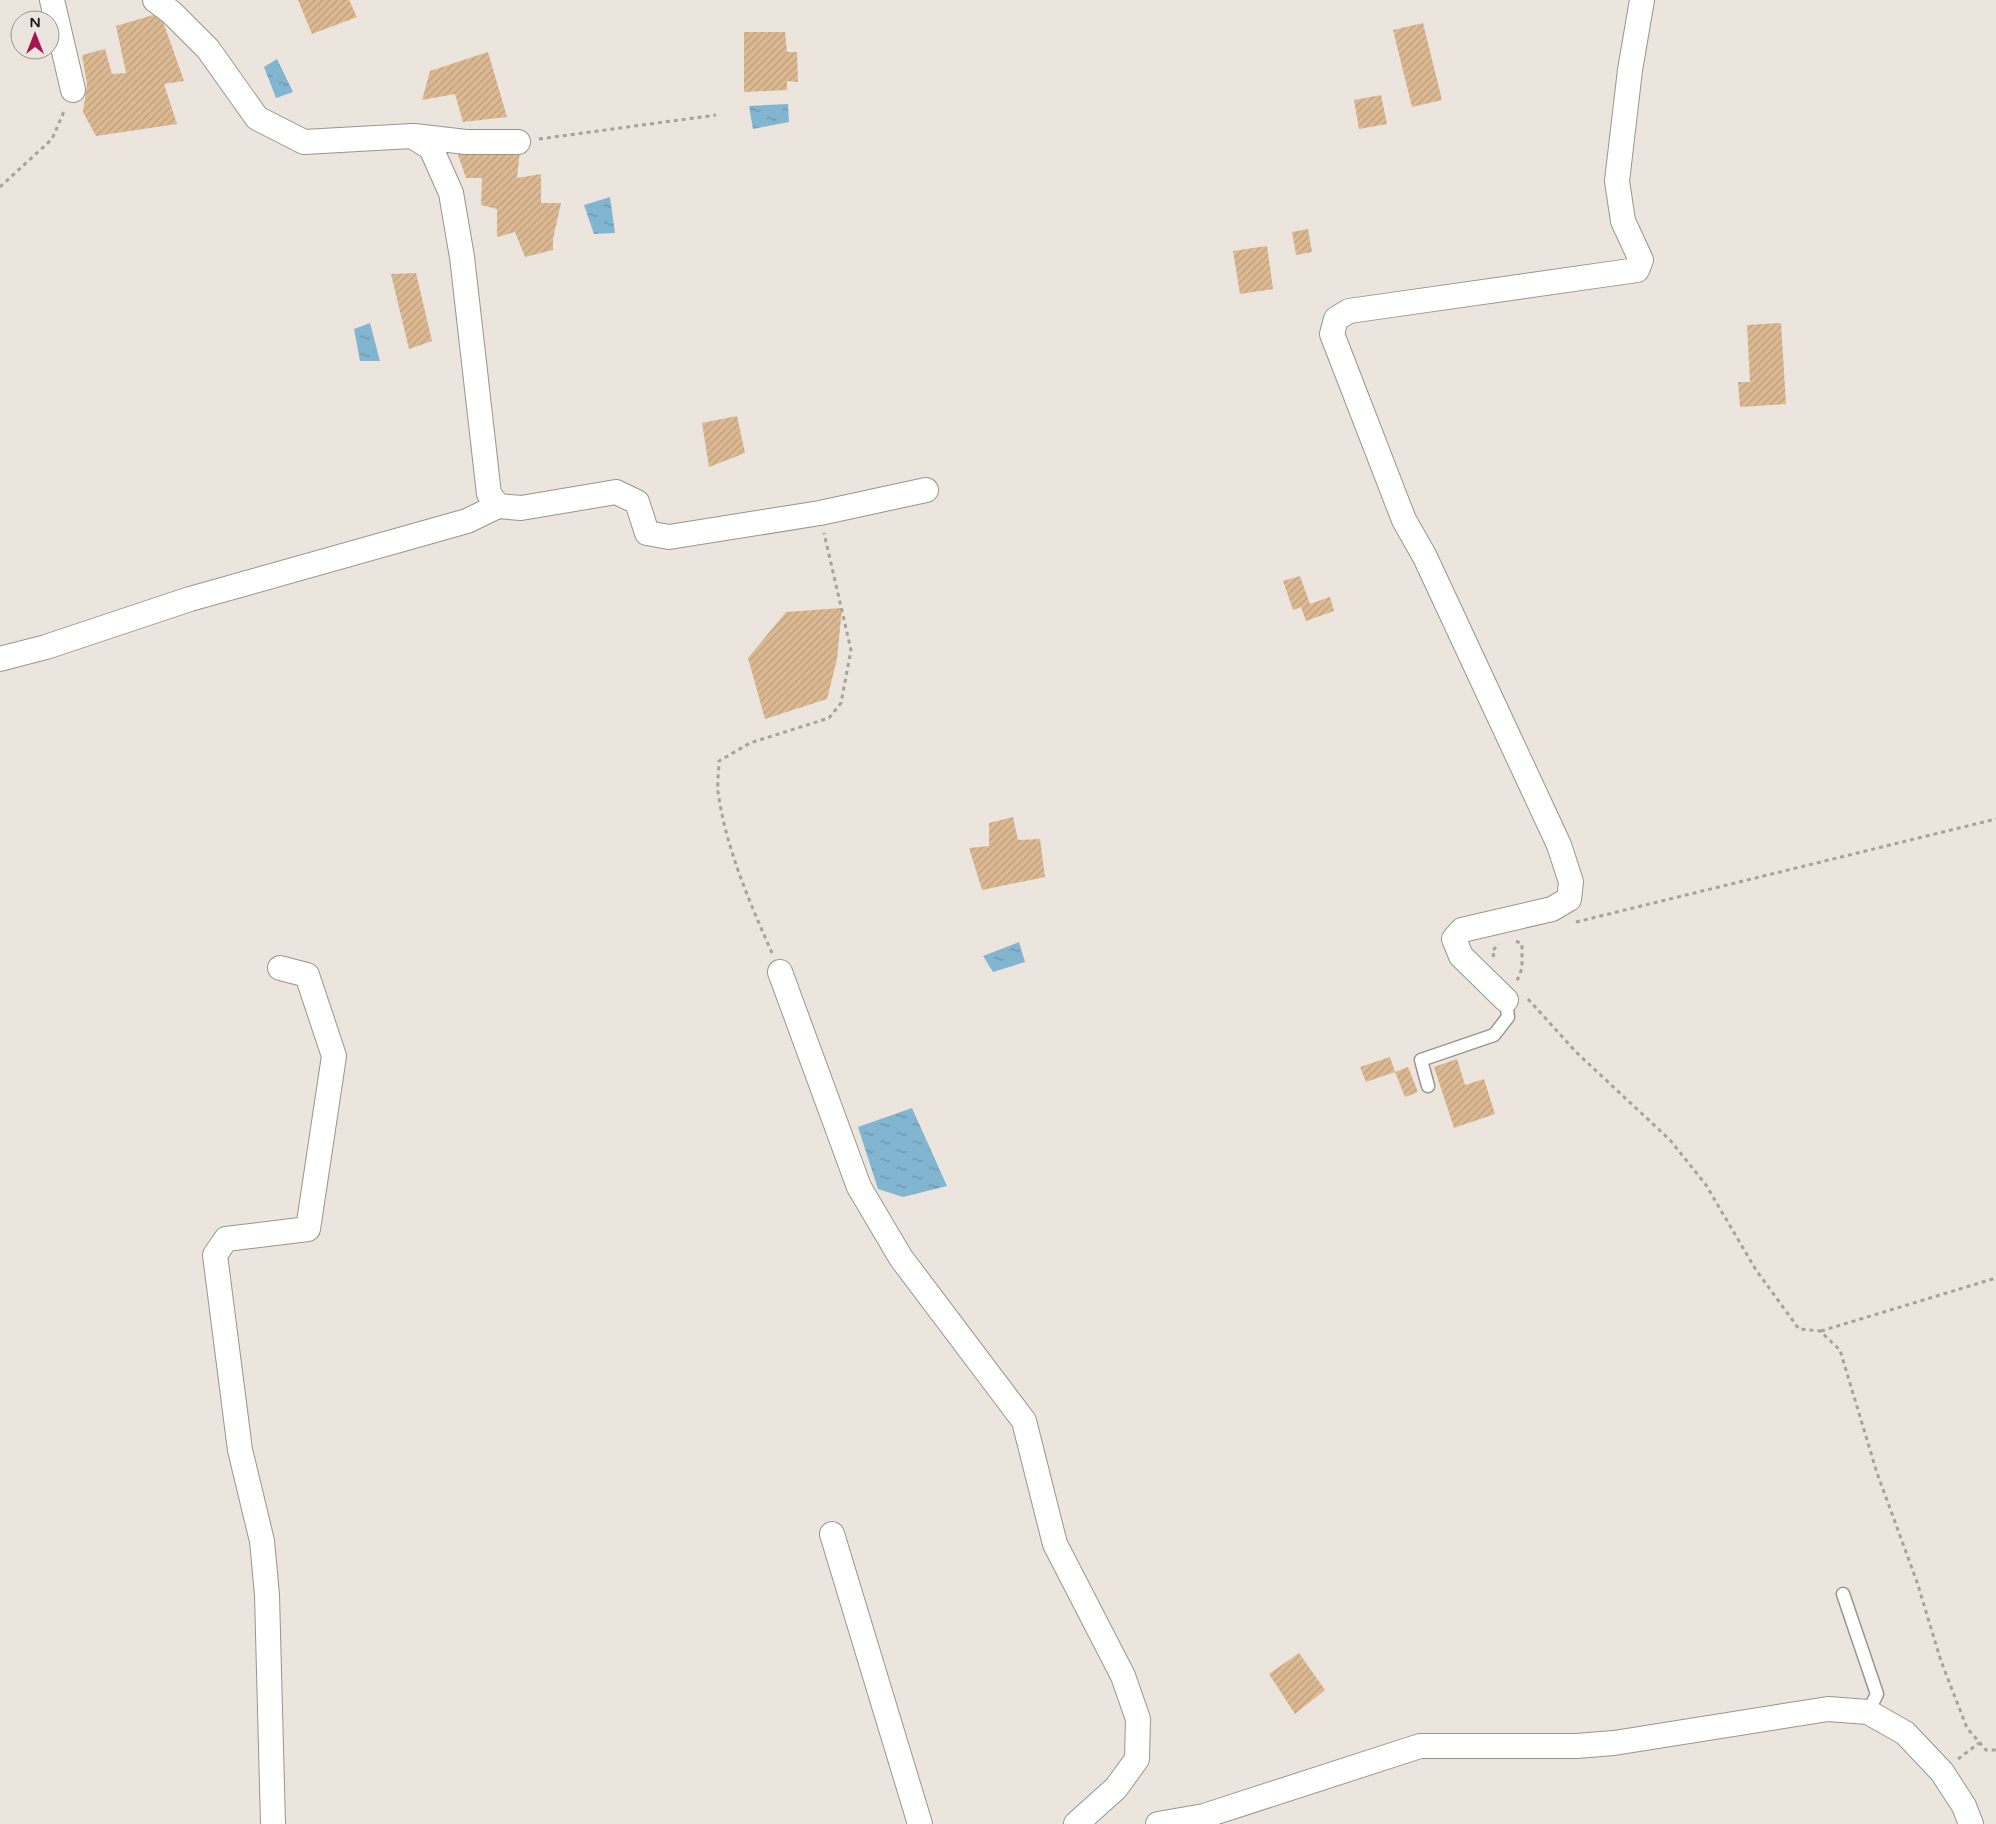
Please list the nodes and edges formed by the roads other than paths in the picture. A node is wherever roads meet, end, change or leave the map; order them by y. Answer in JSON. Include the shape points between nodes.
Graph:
{"nodes":[{"id":1,"x":52,"y":0,"type":"edge"},
{"id":2,"x":155,"y":0,"type":"edge"},
{"id":3,"x":1642,"y":0,"type":"edge"},
{"id":4,"x":73,"y":90,"type":"road end"},
{"id":5,"x":412,"y":136,"type":"junction"},
{"id":6,"x":518,"y":142,"type":"road end"},
{"id":7,"x":926,"y":490,"type":"dead end"},
{"id":8,"x":498,"y":506,"type":"junction"},
{"id":9,"x":0,"y":659,"type":"edge"},
{"id":10,"x":280,"y":968,"type":"dead end"},
{"id":11,"x":780,"y":972,"type":"road end"},
{"id":12,"x":1514,"y":993,"type":"joint"},
{"id":13,"x":1428,"y":1086,"type":"dead end"},
{"id":14,"x":832,"y":1534,"type":"dead end"},
{"id":15,"x":1843,"y":1594,"type":"dead end"},
{"id":16,"x":1868,"y":1712,"type":"junction"},
{"id":17,"x":273,"y":1824,"type":"edge"},
{"id":18,"x":920,"y":1824,"type":"edge"},
{"id":19,"x":1076,"y":1824,"type":"edge"},
{"id":20,"x":1158,"y":1824,"type":"edge"},
{"id":21,"x":1971,"y":1824,"type":"edge"}],
"edges":[{"from":1,"to":4,"type":"street"},
{"from":2,"to":5,"type":"street","via":[[208,50],[257,118],[304,142]]},
{"from":3,"to":12,"type":"street","via":[[1617,181],[1623,221],[1641,260],[1637,270],[1348,311],[1336,319],[1332,334],[1404,520],[1425,557],[1559,845],[1571,882],[1568,899],[1552,909],[1462,930],[1454,939],[1461,956]]},
{"from":5,"to":6,"type":"street","via":[[466,142]]},
{"from":5,"to":8,"type":"street","via":[[431,148],[451,193],[462,258],[488,494]]},
{"from":7,"to":8,"type":"street","via":[[820,513],[669,537],[647,533],[636,502],[616,492],[521,508]]},
{"from":8,"to":9,"type":"street","via":[[467,521],[190,599]]},
{"from":10,"to":17,"type":"street","via":[[307,975],[334,1056],[308,1230],[226,1239],[215,1255],[240,1450],[262,1541],[267,1595]]},
{"from":11,"to":19,"type":"street","via":[[859,1187],[901,1258],[1024,1421],[1055,1544],[1123,1676],[1138,1720],[1137,1759],[1116,1788]]},
{"from":12,"to":13,"type":"lane","via":[[1508,1017],[1494,1035],[1421,1060]]},
{"from":14,"to":18,"type":"street"},
{"from":15,"to":16,"type":"lane","via":[[1877,1694]]},
{"from":16,"to":20,"type":"street","via":[[1828,1710],[1576,1746],[1420,1746],[1204,1816]]},
{"from":16,"to":21,"type":"street","via":[[1905,1733],[1942,1772],[1964,1806]]}]}
